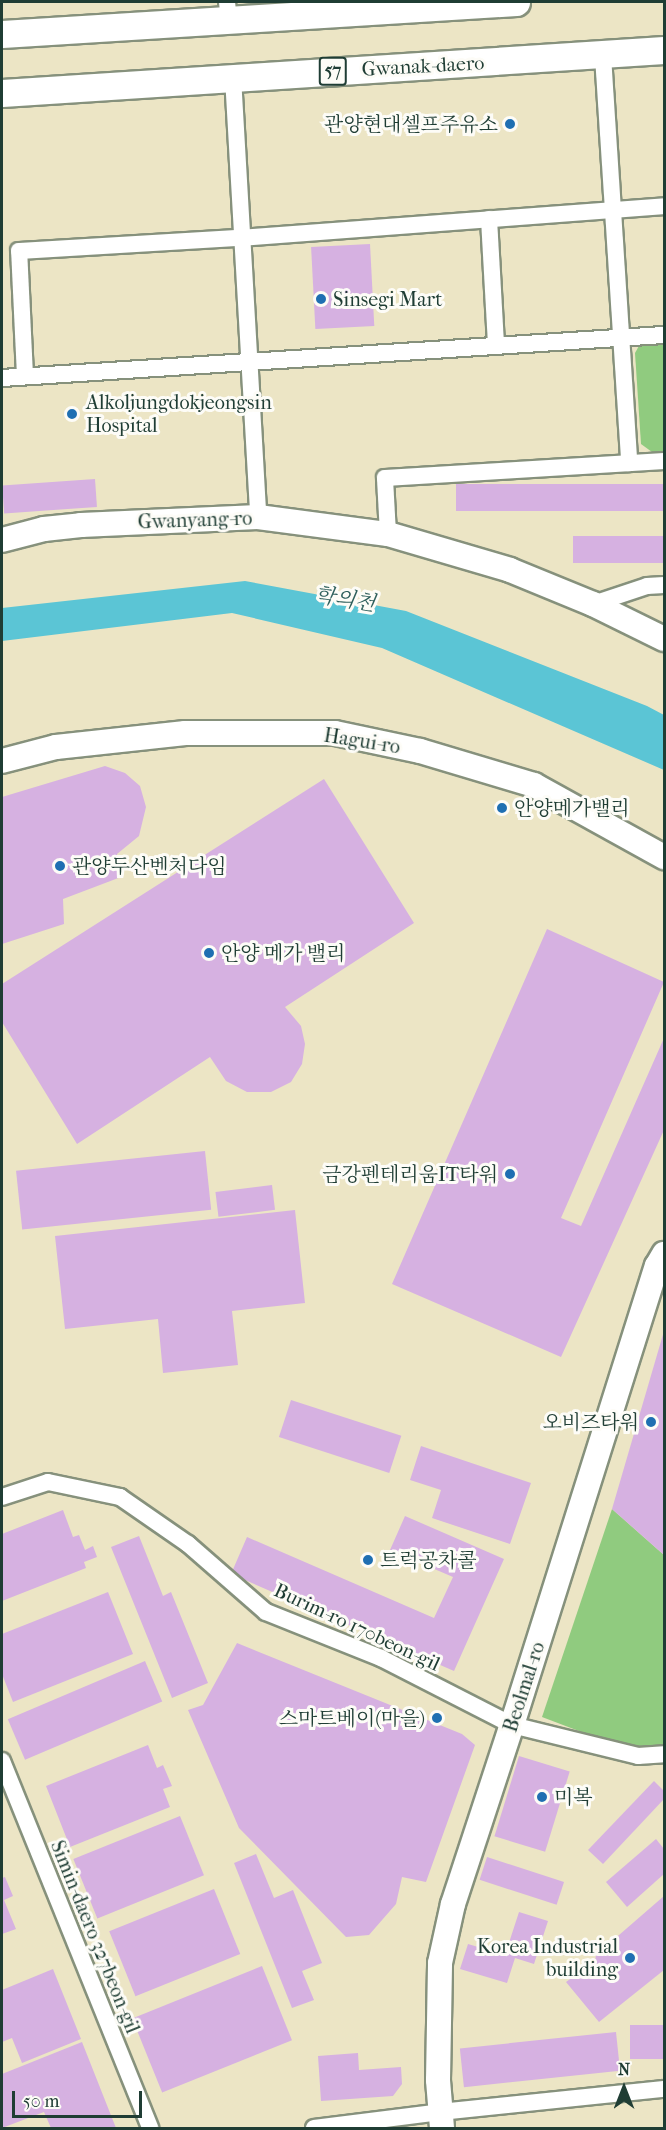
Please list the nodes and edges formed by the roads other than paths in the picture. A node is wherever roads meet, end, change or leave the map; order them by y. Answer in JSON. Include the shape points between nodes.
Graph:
{"nodes":[{"id":1,"x":516,"y":2,"type":"edge"},
{"id":2,"x":228,"y":11,"type":"edge"},
{"id":3,"x":2,"y":34,"type":"edge"},
{"id":4,"x":664,"y":50,"type":"edge"},
{"id":5,"x":603,"y":56,"type":"junction"},
{"id":6,"x":233,"y":77,"type":"junction"},
{"id":7,"x":2,"y":93,"type":"edge"},
{"id":8,"x":664,"y":206,"type":"edge"},
{"id":9,"x":612,"y":209,"type":"junction"},
{"id":10,"x":489,"y":219,"type":"junction"},
{"id":11,"x":241,"y":238,"type":"junction"},
{"id":12,"x":664,"y":335,"type":"edge"},
{"id":13,"x":620,"y":338,"type":"junction"},
{"id":14,"x":496,"y":345,"type":"junction"},
{"id":15,"x":251,"y":362,"type":"junction"},
{"id":16,"x":25,"y":376,"type":"junction"},
{"id":17,"x":2,"y":378,"type":"edge"},
{"id":18,"x":664,"y":461,"type":"edge"},
{"id":19,"x":629,"y":463,"type":"junction"},
{"id":20,"x":258,"y":517,"type":"junction"},
{"id":21,"x":388,"y":534,"type":"junction"},
{"id":22,"x":2,"y":540,"type":"edge"},
{"id":23,"x":664,"y":585,"type":"edge"},
{"id":24,"x":593,"y":604,"type":"junction"},
{"id":25,"x":664,"y":639,"type":"edge"},
{"id":26,"x":2,"y":761,"type":"edge"},
{"id":27,"x":664,"y":857,"type":"edge"},
{"id":28,"x":664,"y":1254,"type":"edge"},
{"id":29,"x":2,"y":1497,"type":"edge"},
{"id":30,"x":512,"y":1725,"type":"junction"},
{"id":31,"x":664,"y":1755,"type":"edge"},
{"id":32,"x":2,"y":1761,"type":"edge"},
{"id":33,"x":664,"y":2089,"type":"edge"},
{"id":34,"x":441,"y":2120,"type":"edge"},
{"id":35,"x":150,"y":2128,"type":"edge"},
{"id":36,"x":314,"y":2128,"type":"edge"}],
"edges":[{"from":1,"to":2,"type":"main road"},
{"from":2,"to":3,"type":"main road"},
{"from":4,"to":5,"type":"main road","name":"Gwanak-daero","number":"57"},
{"from":5,"to":6,"type":"main road","name":"Gwanak-daero","number":"57"},
{"from":5,"to":9,"type":"street"},
{"from":6,"to":7,"type":"main road","name":"Gwanak-daero","number":"57"},
{"from":6,"to":11,"type":"street"},
{"from":8,"to":9,"type":"street"},
{"from":9,"to":10,"type":"street"},
{"from":9,"to":13,"type":"street"},
{"from":10,"to":11,"type":"street"},
{"from":10,"to":14,"type":"street"},
{"from":11,"to":15,"type":"street"},
{"from":11,"to":16,"type":"street","via":[[19,251]]},
{"from":12,"to":13,"type":"street"},
{"from":13,"to":14,"type":"street"},
{"from":13,"to":19,"type":"street"},
{"from":14,"to":15,"type":"street"},
{"from":15,"to":16,"type":"street"},
{"from":15,"to":20,"type":"street"},
{"from":16,"to":17,"type":"street"},
{"from":18,"to":19,"type":"street"},
{"from":19,"to":21,"type":"street","via":[[385,478]]},
{"from":20,"to":21,"type":"street","name":"Gwanyang-ro"},
{"from":20,"to":22,"type":"street","name":"Gwanyang-ro","via":[[81,525]]},
{"from":21,"to":24,"type":"street","name":"Gwanyang-ro","via":[[510,570]]},
{"from":23,"to":24,"type":"street","via":[[647,586]]},
{"from":24,"to":25,"type":"street","name":"Gwanyang-ro"},
{"from":26,"to":27,"type":"street","name":"Hagui-ro","via":[[56,747],[185,733],[335,733],[420,751],[534,785]]},
{"from":28,"to":30,"type":"street","name":"Beolmal-ro"},
{"from":29,"to":30,"type":"street","name":"Burim-ro 170beon-gil","via":[[48,1482],[120,1497],[188,1544],[266,1612],[381,1658]]},
{"from":30,"to":31,"type":"street","name":"Burim-ro 170beon-gil","via":[[638,1756]]},
{"from":30,"to":34,"type":"street","name":"Beolmal-ro","via":[[444,1940],[439,1987]]},
{"from":32,"to":35,"type":"street","name":"Simin-daero 327beon-gil"},
{"from":33,"to":34,"type":"street"},
{"from":34,"to":36,"type":"street"}]}
